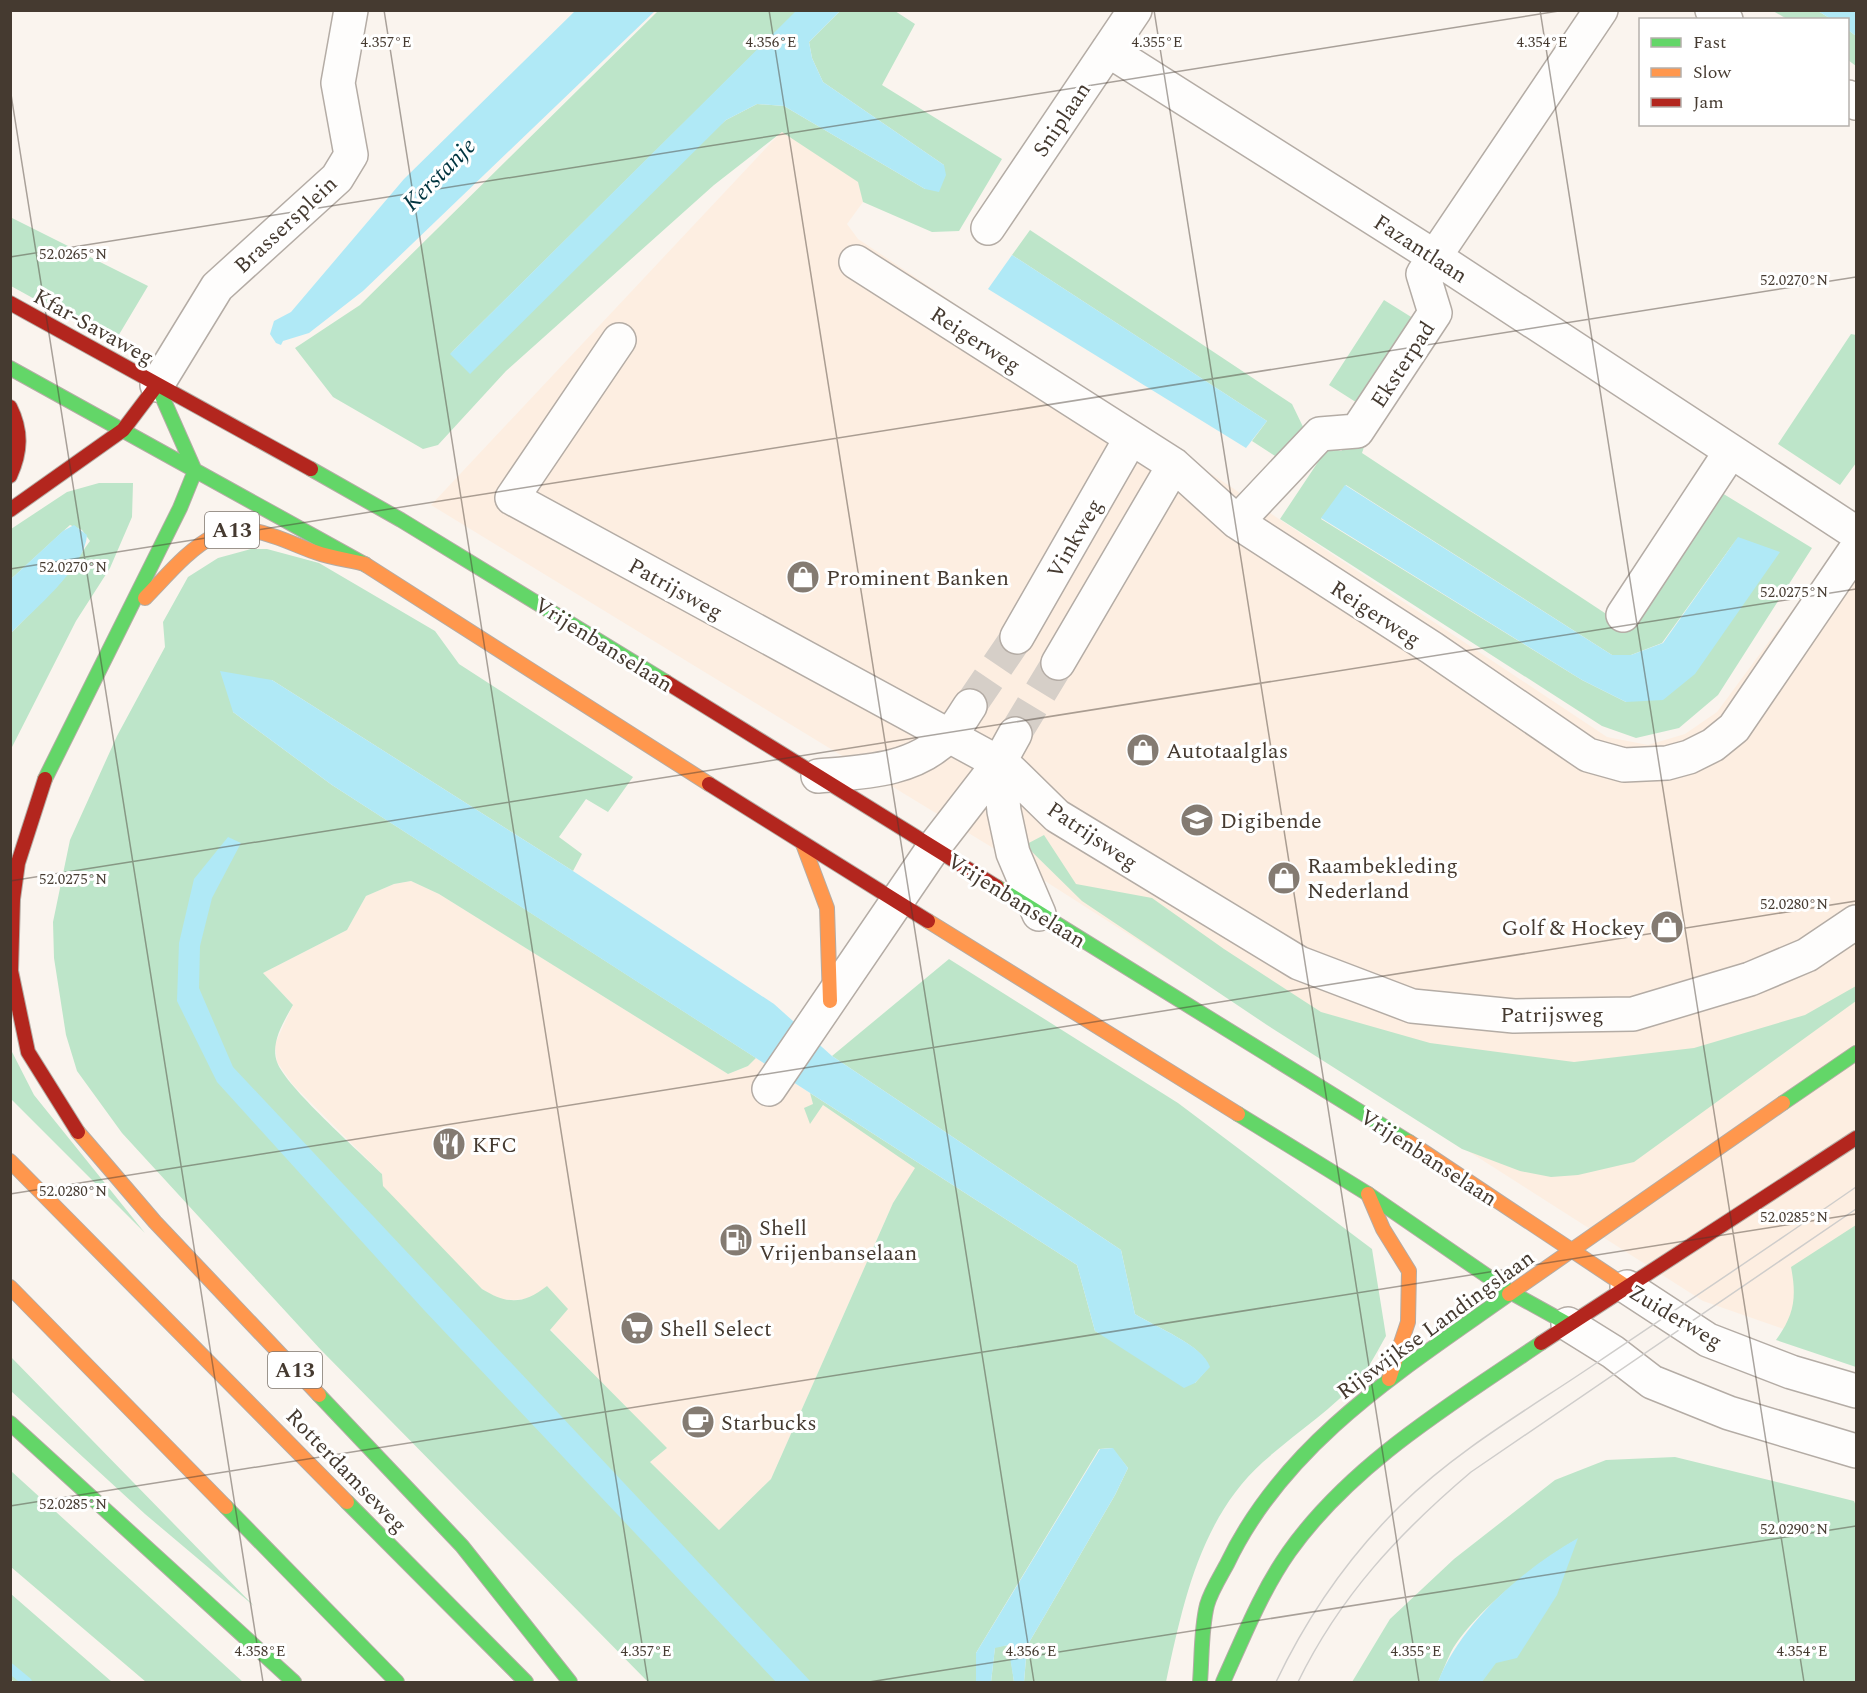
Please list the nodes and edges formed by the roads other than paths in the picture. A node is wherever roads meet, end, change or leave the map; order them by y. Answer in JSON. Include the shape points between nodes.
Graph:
{"nodes":[{"id":1,"x":351,"y":10,"type":"edge"},
{"id":2,"x":1135,"y":10,"type":"edge"},
{"id":3,"x":1601,"y":10,"type":"edge"},
{"id":4,"x":1108,"y":50,"type":"junction"},
{"id":5,"x":988,"y":228,"type":"dead end"},
{"id":6,"x":1435,"y":257,"type":"junction"},
{"id":7,"x":856,"y":261,"type":"dead end"},
{"id":8,"x":10,"y":303,"type":"edge"},
{"id":9,"x":619,"y":340,"type":"dead end"},
{"id":10,"x":10,"y":368,"type":"edge"},
{"id":11,"x":157,"y":385,"type":"junction"},
{"id":12,"x":10,"y":407,"type":"edge"},
{"id":13,"x":123,"y":429,"type":"junction"},
{"id":14,"x":1131,"y":438,"type":"junction"},
{"id":15,"x":1731,"y":451,"type":"junction"},
{"id":16,"x":1173,"y":465,"type":"junction"},
{"id":17,"x":195,"y":471,"type":"junction"},
{"id":18,"x":10,"y":476,"type":"edge"},
{"id":19,"x":10,"y":510,"type":"edge"},
{"id":20,"x":1237,"y":522,"type":"junction"},
{"id":21,"x":1857,"y":533,"type":"edge"},
{"id":22,"x":1857,"y":549,"type":"edge"},
{"id":23,"x":364,"y":564,"type":"junction"},
{"id":24,"x":1623,"y":615,"type":"dead end"},
{"id":25,"x":126,"y":616,"type":"junction"},
{"id":26,"x":1017,"y":637,"type":"tunnel mouth"},
{"id":27,"x":1058,"y":663,"type":"tunnel mouth"},
{"id":28,"x":970,"y":706,"type":"tunnel mouth"},
{"id":29,"x":1015,"y":734,"type":"tunnel mouth"},
{"id":30,"x":948,"y":737,"type":"junction"},
{"id":31,"x":999,"y":763,"type":"junction"},
{"id":32,"x":818,"y":776,"type":"junction"},
{"id":33,"x":803,"y":844,"type":"junction"},
{"id":34,"x":934,"y":847,"type":"junction"},
{"id":35,"x":897,"y":900,"type":"junction"},
{"id":36,"x":1039,"y":914,"type":"junction"},
{"id":37,"x":1857,"y":922,"type":"edge"},
{"id":38,"x":825,"y":1007,"type":"junction"},
{"id":39,"x":1857,"y":1053,"type":"edge"},
{"id":40,"x":773,"y":1083,"type":"dead end"},
{"id":41,"x":1857,"y":1138,"type":"edge"},
{"id":42,"x":10,"y":1161,"type":"edge"},
{"id":43,"x":1368,"y":1194,"type":"junction"},
{"id":44,"x":1571,"y":1250,"type":"junction"},
{"id":45,"x":10,"y":1287,"type":"edge"},
{"id":46,"x":1627,"y":1287,"type":"junction"},
{"id":47,"x":1512,"y":1293,"type":"junction"},
{"id":48,"x":1568,"y":1324,"type":"junction"},
{"id":49,"x":1389,"y":1379,"type":"junction"},
{"id":50,"x":1857,"y":1391,"type":"edge"},
{"id":51,"x":10,"y":1423,"type":"edge"},
{"id":52,"x":1857,"y":1451,"type":"edge"},
{"id":53,"x":294,"y":1683,"type":"edge"},
{"id":54,"x":397,"y":1683,"type":"edge"},
{"id":55,"x":526,"y":1683,"type":"edge"},
{"id":56,"x":570,"y":1683,"type":"edge"},
{"id":57,"x":1200,"y":1683,"type":"edge"},
{"id":58,"x":1223,"y":1683,"type":"edge"}],
"edges":[{"from":1,"to":11,"type":"street","name":"Brassersplein","via":[[338,83],[351,155],[337,178],[217,287]]},
{"from":2,"to":4,"type":"street","name":"Sniplaan"},
{"from":3,"to":6,"type":"street","name":"Eksterpad"},
{"from":4,"to":5,"type":"street","name":"Sniplaan"},
{"from":4,"to":6,"type":"street","name":"Fazantlaan"},
{"from":6,"to":15,"type":"street","name":"Fazantlaan"},
{"from":6,"to":20,"type":"street","name":"Eksterpad","via":[[1423,274],[1435,313],[1357,431],[1320,434]]},
{"from":7,"to":14,"type":"street","name":"Reigerweg"},
{"from":8,"to":11,"type":"main road","name":"Kfar-Savaweg"},
{"from":9,"to":30,"type":"street","name":"Patrijsweg","via":[[512,498]]},
{"from":10,"to":13,"type":"main road"},
{"from":11,"to":13,"type":"main road"},
{"from":11,"to":17,"type":"main road"},
{"from":11,"to":32,"type":"main road","name":"Vrijenbanselaan","via":[[401,520]]},
{"from":12,"to":18,"type":"main road","via":[[20,438],[20,453]]},
{"from":13,"to":17,"type":"main road"},
{"from":13,"to":19,"type":"main road"},
{"from":14,"to":16,"type":"street","name":"Reigerweg"},
{"from":14,"to":26,"type":"street","name":"Vinkweg"},
{"from":15,"to":21,"type":"street","name":"Fazantlaan"},
{"from":15,"to":24,"type":"street"},
{"from":16,"to":20,"type":"street","name":"Reigerweg"},
{"from":16,"to":27,"type":"street"},
{"from":17,"to":23,"type":"main road"},
{"from":17,"to":25,"type":"main road","number":"A13"},
{"from":20,"to":22,"type":"street","name":"Reigerweg","via":[[1588,755],[1624,765],[1646,766],[1689,757],[1734,728]]},
{"from":23,"to":25,"type":"main road","number":"A13","via":[[262,532],[228,530],[195,550]]},
{"from":23,"to":33,"type":"main road"},
{"from":25,"to":56,"type":"main road","number":"A13","via":[[48,771],[18,863],[11,971],[28,1052],[89,1146],[155,1222],[462,1546]]},
{"from":28,"to":30,"type":"street"},
{"from":29,"to":31,"type":"street"},
{"from":30,"to":31,"type":"street","name":"Patrijsweg"},
{"from":30,"to":32,"type":"street","via":[[915,760],[875,771]]},
{"from":31,"to":34,"type":"street"},
{"from":31,"to":36,"type":"street","via":[[1013,853]]},
{"from":31,"to":37,"type":"street","name":"Patrijsweg","via":[[1057,816],[1299,963],[1412,1006],[1514,1016],[1633,1014],[1750,979],[1807,955]]},
{"from":32,"to":34,"type":"main road","name":"Vrijenbanselaan"},
{"from":33,"to":35,"type":"main road"},
{"from":33,"to":38,"type":"main road","via":[[827,908]]},
{"from":34,"to":35,"type":"street"},
{"from":34,"to":36,"type":"main road","name":"Vrijenbanselaan"},
{"from":35,"to":38,"type":"street"},
{"from":35,"to":43,"type":"main road"},
{"from":36,"to":44,"type":"main road","name":"Vrijenbanselaan","via":[[1416,1147]]},
{"from":38,"to":40,"type":"street"},
{"from":39,"to":44,"type":"main road"},
{"from":41,"to":46,"type":"main road"},
{"from":42,"to":55,"type":"main road","name":"Rotterdamseweg","number":"A13"},
{"from":43,"to":47,"type":"main road"},
{"from":43,"to":49,"type":"main road","via":[[1383,1229],[1409,1271],[1408,1322]]},
{"from":44,"to":46,"type":"main road","name":"Zuiderweg"},
{"from":44,"to":47,"type":"main road","name":"Rijswijkse Landingslaan"},
{"from":45,"to":54,"type":"main road"},
{"from":46,"to":48,"type":"main road"},
{"from":46,"to":50,"type":"street","name":"Zuiderweg","via":[[1708,1340]]},
{"from":47,"to":48,"type":"main road"},
{"from":47,"to":49,"type":"main road","name":"Rijswijkse Landingslaan"},
{"from":48,"to":52,"type":"street","via":[[1652,1382],[1729,1413]]},
{"from":48,"to":58,"type":"main road","via":[[1444,1409],[1359,1477],[1302,1535],[1270,1582]]},
{"from":49,"to":57,"type":"main road","name":"Rijswijkse Landingslaan","via":[[1313,1443],[1273,1488],[1240,1536],[1207,1605]]},
{"from":51,"to":53,"type":"main road"}]}
